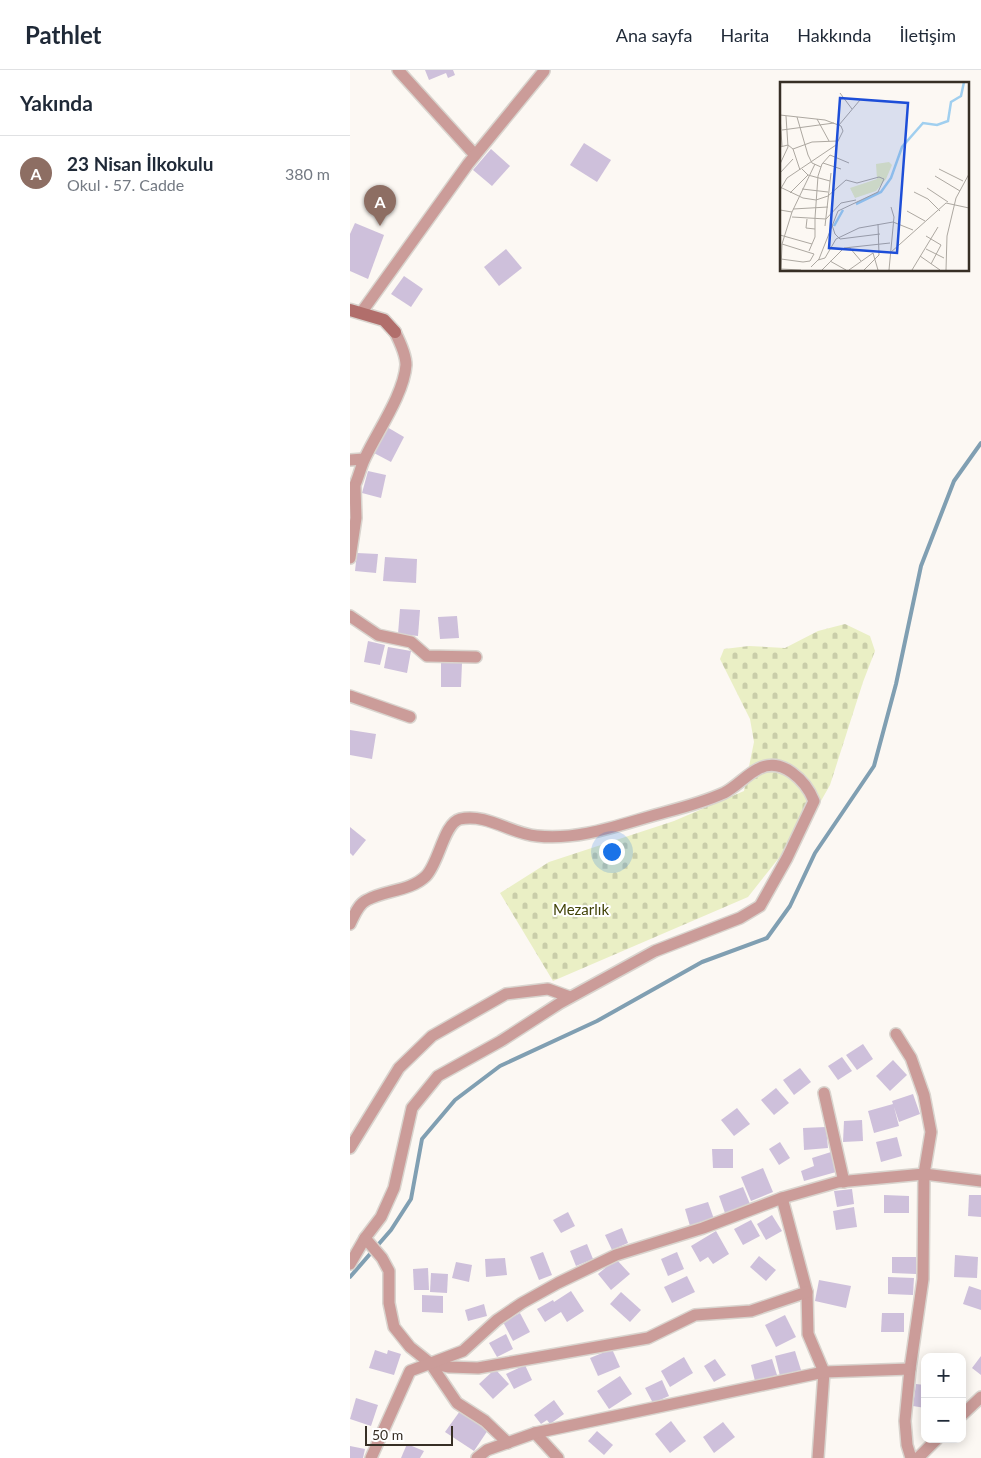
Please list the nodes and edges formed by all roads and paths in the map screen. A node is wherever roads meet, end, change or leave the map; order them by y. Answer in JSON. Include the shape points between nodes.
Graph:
{"nodes":[{"id":1,"x":398,"y":70,"type":"edge"},
{"id":2,"x":544,"y":71,"type":"dead end"},
{"id":3,"x":475,"y":155,"type":"junction"},
{"id":4,"x":356,"y":312,"type":"edge"},
{"id":5,"x":395,"y":332,"type":"joint"},
{"id":6,"x":364,"y":459,"type":"junction"},
{"id":7,"x":350,"y":460,"type":"edge"},
{"id":8,"x":352,"y":490,"type":"edge"},
{"id":9,"x":350,"y":558,"type":"edge"},
{"id":10,"x":350,"y":616,"type":"edge"},
{"id":11,"x":476,"y":657,"type":"dead end"},
{"id":12,"x":350,"y":696,"type":"edge"},
{"id":13,"x":410,"y":717,"type":"dead end"},
{"id":14,"x":350,"y":924,"type":"edge"},
{"id":15,"x":570,"y":997,"type":"junction"},
{"id":16,"x":896,"y":1034,"type":"dead end"},
{"id":17,"x":824,"y":1093,"type":"dead end"},
{"id":18,"x":350,"y":1148,"type":"edge"},
{"id":19,"x":924,"y":1174,"type":"junction"},
{"id":20,"x":981,"y":1181,"type":"edge"},
{"id":21,"x":844,"y":1182,"type":"junction"},
{"id":22,"x":782,"y":1198,"type":"junction"},
{"id":23,"x":367,"y":1241,"type":"junction"},
{"id":24,"x":350,"y":1264,"type":"edge"},
{"id":25,"x":808,"y":1292,"type":"junction"},
{"id":26,"x":430,"y":1363,"type":"junction"},
{"id":27,"x":910,"y":1369,"type":"junction"},
{"id":28,"x":824,"y":1372,"type":"junction"},
{"id":29,"x":981,"y":1397,"type":"edge"},
{"id":30,"x":966,"y":1411,"type":"edge"},
{"id":31,"x":535,"y":1434,"type":"junction"},
{"id":32,"x":508,"y":1443,"type":"junction"},
{"id":33,"x":933,"y":1443,"type":"edge"},
{"id":34,"x":371,"y":1458,"type":"edge"},
{"id":35,"x":477,"y":1458,"type":"edge"},
{"id":36,"x":558,"y":1458,"type":"edge"},
{"id":37,"x":818,"y":1458,"type":"edge"},
{"id":38,"x":910,"y":1458,"type":"edge"},
{"id":39,"x":918,"y":1458,"type":"edge"}],
"edges":[{"from":1,"to":3,"type":"street"},
{"from":2,"to":3,"type":"street"},
{"from":3,"to":4,"type":"street"},
{"from":4,"to":5,"type":"street","via":[[384,320]]},
{"from":5,"to":6,"type":"street","via":[[406,364],[388,413]]},
{"from":6,"to":7,"type":"street"},
{"from":6,"to":8,"type":"street"},
{"from":8,"to":9,"type":"street","via":[[356,518]]},
{"from":10,"to":11,"type":"street","via":[[378,635],[411,642],[427,656]]},
{"from":12,"to":13,"type":"street"},
{"from":14,"to":15,"type":"street","via":[[366,900],[426,877],[437,862],[449,827],[458,819],[481,818],[535,836],[570,838],[676,810],[725,792],[760,768],[785,768],[809,789],[814,800],[760,906],[740,918],[655,951]]},
{"from":15,"to":18,"type":"street","via":[[548,988],[506,994],[432,1036],[399,1068]]},
{"from":15,"to":23,"type":"street","via":[[438,1076],[412,1108],[394,1188]]},
{"from":16,"to":19,"type":"street","via":[[911,1058],[924,1095],[931,1132]]},
{"from":17,"to":21,"type":"street"},
{"from":19,"to":20,"type":"street"},
{"from":19,"to":21,"type":"street"},
{"from":19,"to":27,"type":"street","via":[[923,1279]]},
{"from":21,"to":22,"type":"street"},
{"from":22,"to":25,"type":"street"},
{"from":22,"to":26,"type":"street","via":[[703,1228],[616,1255],[522,1303],[497,1320],[463,1351]]},
{"from":23,"to":24,"type":"street"},
{"from":23,"to":26,"type":"street","via":[[389,1271],[388,1303],[394,1327],[410,1347]]},
{"from":25,"to":26,"type":"street","via":[[751,1311],[695,1316],[648,1338],[586,1350],[478,1368]]},
{"from":25,"to":28,"type":"street","via":[[808,1334]]},
{"from":26,"to":32,"type":"street","via":[[457,1403],[485,1421]]},
{"from":26,"to":34,"type":"street","via":[[410,1371]]},
{"from":27,"to":28,"type":"street"},
{"from":27,"to":38,"type":"street","via":[[905,1420]]},
{"from":28,"to":31,"type":"street"},
{"from":28,"to":37,"type":"street"},
{"from":29,"to":30,"type":"street"},
{"from":31,"to":32,"type":"street"},
{"from":31,"to":36,"type":"street"},
{"from":32,"to":35,"type":"street","via":[[487,1450]]},
{"from":33,"to":39,"type":"street"}]}
